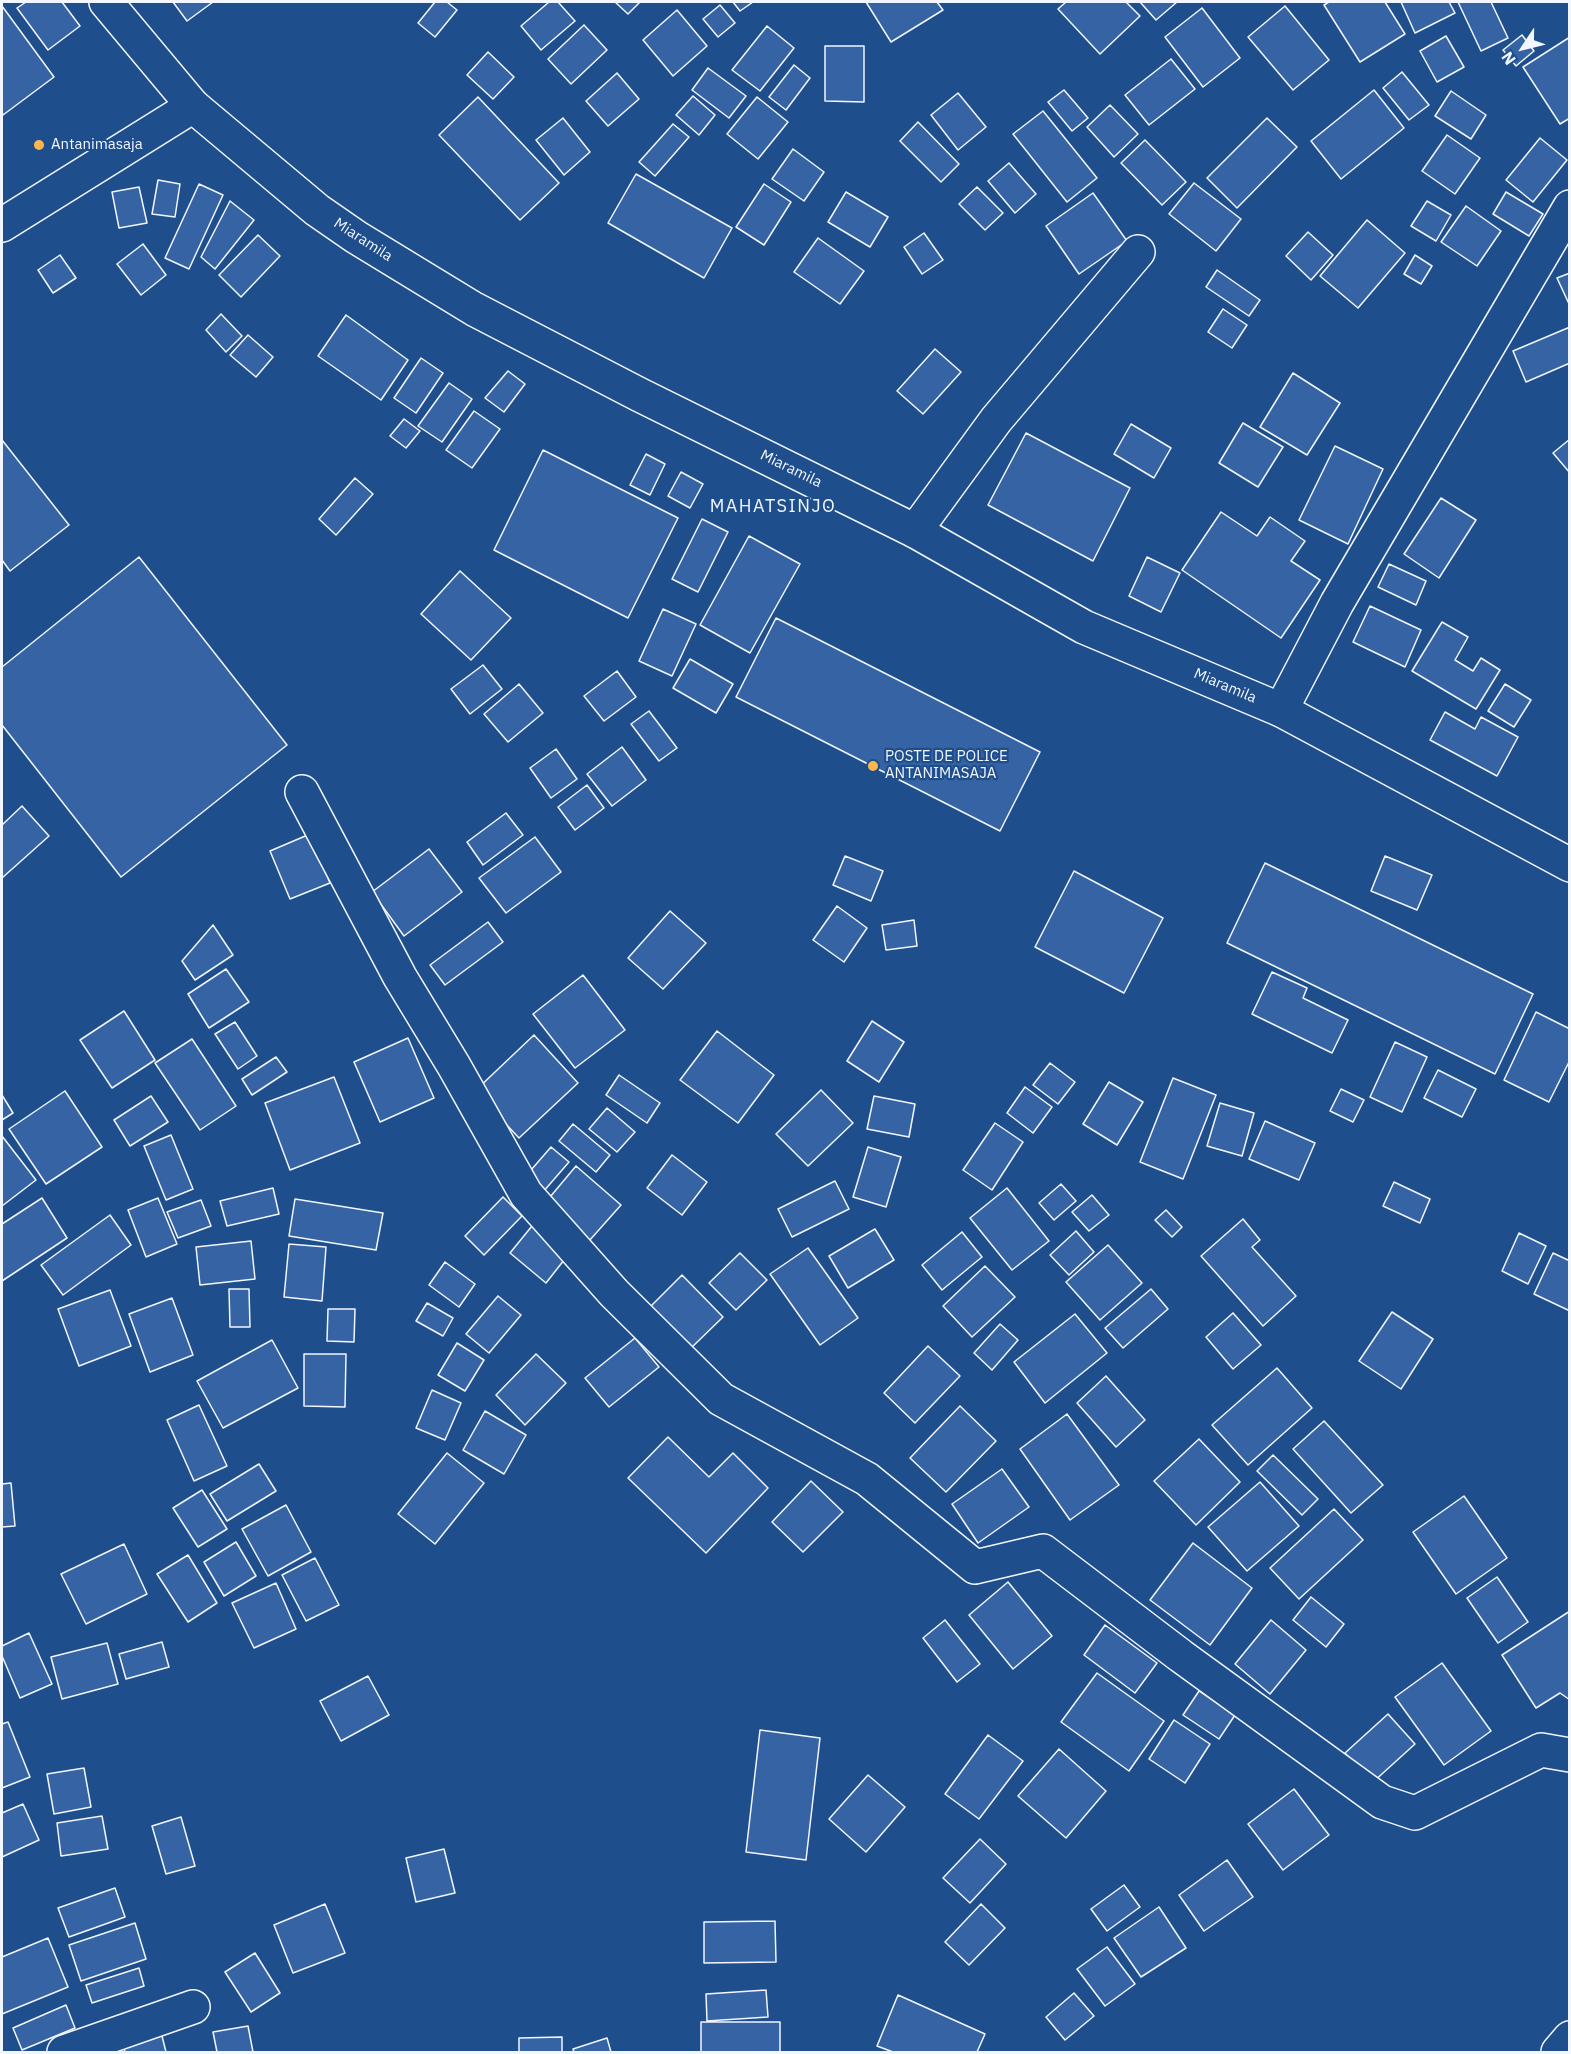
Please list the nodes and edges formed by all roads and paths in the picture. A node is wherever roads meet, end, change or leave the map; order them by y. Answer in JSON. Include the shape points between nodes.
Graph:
{"nodes":[{"id":1,"x":106,"y":2,"type":"edge"},
{"id":2,"x":193,"y":106,"type":"junction"},
{"id":3,"x":1569,"y":207,"type":"edge"},
{"id":4,"x":2,"y":225,"type":"edge"},
{"id":5,"x":1138,"y":252,"type":"dead end"},
{"id":6,"x":915,"y":531,"type":"junction"},
{"id":7,"x":1281,"y":710,"type":"junction"},
{"id":8,"x":302,"y":792,"type":"dead end"},
{"id":9,"x":1569,"y":865,"type":"edge"},
{"id":10,"x":1569,"y":1755,"type":"edge"},
{"id":11,"x":193,"y":2007,"type":"dead end"},
{"id":12,"x":1569,"y":2038,"type":"edge"},
{"id":13,"x":64,"y":2052,"type":"edge"},
{"id":14,"x":1558,"y":2052,"type":"edge"}],
"edges":[{"from":1,"to":2,"type":"street","name":"Miaramila"},
{"from":2,"to":4,"type":"street"},
{"from":2,"to":6,"type":"street","name":"Miaramila","via":[[317,210],[474,309]]},
{"from":3,"to":7,"type":"street","via":[[1337,603]]},
{"from":5,"to":6,"type":"street","via":[[996,420]]},
{"from":6,"to":7,"type":"street","name":"Miaramila","via":[[1084,627]]},
{"from":7,"to":9,"type":"street","name":"Miaramila"},
{"from":8,"to":10,"type":"street","via":[[400,977],[526,1194],[614,1293],[721,1399],[867,1479],[975,1567],[1043,1551],[1382,1802],[1415,1813],[1541,1750]]},
{"from":11,"to":13,"type":"street"},
{"from":12,"to":14,"type":"street"}]}
